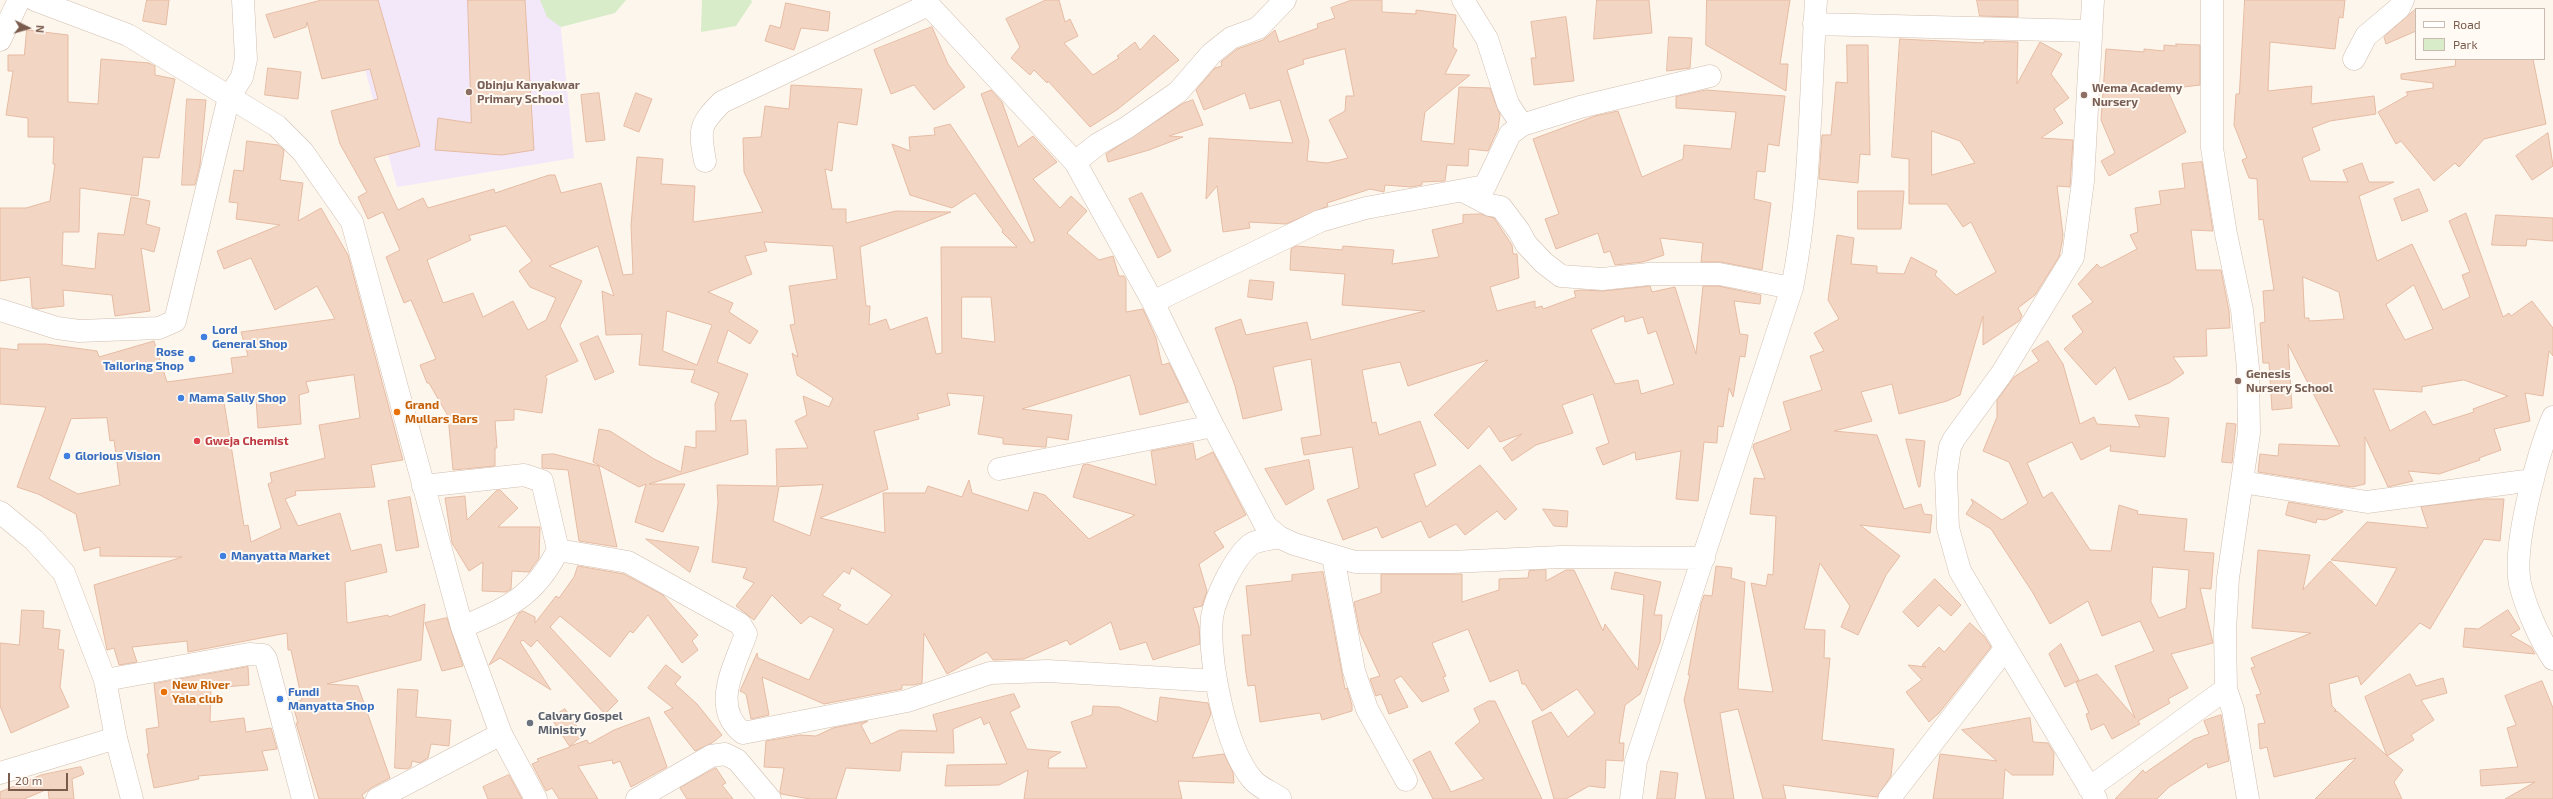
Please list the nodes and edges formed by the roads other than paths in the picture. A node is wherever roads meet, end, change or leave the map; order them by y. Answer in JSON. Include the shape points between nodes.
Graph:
{"nodes":[{"id":1,"x":20,"y":0,"type":"edge"},
{"id":2,"x":35,"y":0,"type":"edge"},
{"id":3,"x":243,"y":0,"type":"edge"},
{"id":4,"x":1285,"y":0,"type":"edge"},
{"id":5,"x":1463,"y":0,"type":"edge"},
{"id":6,"x":1816,"y":0,"type":"edge"},
{"id":7,"x":2093,"y":0,"type":"edge"},
{"id":8,"x":2212,"y":0,"type":"edge"},
{"id":9,"x":2403,"y":0,"type":"edge"},
{"id":10,"x":926,"y":2,"type":"edge"},
{"id":11,"x":1814,"y":24,"type":"junction"},
{"id":12,"x":2091,"y":31,"type":"junction"},
{"id":13,"x":0,"y":40,"type":"edge"},
{"id":14,"x":2354,"y":59,"type":"dead end"},
{"id":15,"x":1710,"y":76,"type":"dead end"},
{"id":16,"x":229,"y":97,"type":"junction"},
{"id":17,"x":1522,"y":126,"type":"junction"},
{"id":18,"x":705,"y":161,"type":"dead end"},
{"id":19,"x":1075,"y":162,"type":"junction"},
{"id":20,"x":1463,"y":191,"type":"junction"},
{"id":21,"x":1792,"y":288,"type":"junction"},
{"id":22,"x":1153,"y":302,"type":"junction"},
{"id":23,"x":0,"y":310,"type":"edge"},
{"id":24,"x":2553,"y":417,"type":"edge"},
{"id":25,"x":1213,"y":426,"type":"junction"},
{"id":26,"x":999,"y":469,"type":"dead end"},
{"id":27,"x":2533,"y":480,"type":"junction"},
{"id":28,"x":2242,"y":482,"type":"junction"},
{"id":29,"x":423,"y":486,"type":"junction"},
{"id":30,"x":0,"y":512,"type":"edge"},
{"id":31,"x":1278,"y":537,"type":"junction"},
{"id":32,"x":558,"y":550,"type":"junction"},
{"id":33,"x":1333,"y":556,"type":"junction"},
{"id":34,"x":1704,"y":558,"type":"junction"},
{"id":35,"x":462,"y":627,"type":"junction"},
{"id":36,"x":2005,"y":650,"type":"junction"},
{"id":37,"x":2553,"y":659,"type":"edge"},
{"id":38,"x":105,"y":680,"type":"junction"},
{"id":39,"x":1216,"y":681,"type":"junction"},
{"id":40,"x":2226,"y":688,"type":"junction"},
{"id":41,"x":501,"y":734,"type":"junction"},
{"id":42,"x":116,"y":738,"type":"junction"},
{"id":43,"x":0,"y":774,"type":"edge"},
{"id":44,"x":1406,"y":780,"type":"dead end"},
{"id":45,"x":2092,"y":793,"type":"edge"},
{"id":46,"x":1280,"y":798,"type":"dead end"},
{"id":47,"x":132,"y":799,"type":"edge"},
{"id":48,"x":303,"y":799,"type":"edge"},
{"id":49,"x":377,"y":799,"type":"edge"},
{"id":50,"x":536,"y":799,"type":"edge"},
{"id":51,"x":637,"y":799,"type":"edge"},
{"id":52,"x":770,"y":799,"type":"edge"},
{"id":53,"x":1630,"y":799,"type":"edge"},
{"id":54,"x":1889,"y":799,"type":"edge"},
{"id":55,"x":2248,"y":799,"type":"edge"}],
"edges":[{"from":1,"to":13,"type":"street"},
{"from":2,"to":16,"type":"street","via":[[128,35]]},
{"from":3,"to":16,"type":"street","via":[[245,65],[242,77]]},
{"from":4,"to":19,"type":"street","via":[[1258,28],[1231,38],[1211,54],[1178,92]]},
{"from":5,"to":17,"type":"street","via":[[1486,39],[1508,104]]},
{"from":6,"to":11,"type":"street"},
{"from":7,"to":12,"type":"street"},
{"from":8,"to":28,"type":"street","via":[[2212,148],[2242,310],[2248,368],[2249,433]]},
{"from":9,"to":14,"type":"street","via":[[2398,8],[2366,36]]},
{"from":10,"to":18,"type":"street","via":[[722,102],[707,116],[700,135]]},
{"from":10,"to":19,"type":"street"},
{"from":11,"to":12,"type":"street"},
{"from":11,"to":21,"type":"street","via":[[1807,174],[1800,247]]},
{"from":12,"to":36,"type":"street","via":[[2083,181],[2073,257],[2002,373],[1954,439],[1950,447],[1946,474],[1948,528],[1960,571]]},
{"from":15,"to":17,"type":"street","via":[[1580,107]]},
{"from":16,"to":23,"type":"street","via":[[175,321],[158,328],[79,331],[57,328]]},
{"from":16,"to":29,"type":"street","via":[[278,126],[290,137],[352,222]]},
{"from":17,"to":20,"type":"street","via":[[1510,134],[1489,182],[1481,188]]},
{"from":19,"to":22,"type":"street"},
{"from":20,"to":21,"type":"street","via":[[1490,205],[1501,207],[1519,230],[1526,244],[1561,276],[1602,279],[1649,274],[1719,274]]},
{"from":20,"to":22,"type":"street","via":[[1366,208],[1320,221]]},
{"from":21,"to":34,"type":"street"},
{"from":22,"to":25,"type":"street"},
{"from":24,"to":27,"type":"street"},
{"from":25,"to":26,"type":"street"},
{"from":25,"to":31,"type":"street","via":[[1266,526]]},
{"from":27,"to":28,"type":"street","via":[[2367,502]]},
{"from":27,"to":37,"type":"street","via":[[2525,515],[2520,582],[2530,611]]},
{"from":28,"to":40,"type":"street","via":[[2228,578],[2225,631]]},
{"from":29,"to":32,"type":"street","via":[[524,475],[537,478],[542,481]]},
{"from":29,"to":35,"type":"street"},
{"from":30,"to":38,"type":"street","via":[[34,540],[64,573]]},
{"from":31,"to":33,"type":"street"},
{"from":31,"to":39,"type":"street","via":[[1250,545],[1227,577],[1212,616]]},
{"from":32,"to":35,"type":"street","via":[[547,571],[533,587],[503,611]]},
{"from":32,"to":39,"type":"street","via":[[628,562],[740,624],[746,634],[725,704],[730,721],[743,733],[907,701],[990,673],[1048,671]]},
{"from":33,"to":34,"type":"street","via":[[1355,562],[1451,562],[1561,557]]},
{"from":33,"to":44,"type":"street","via":[[1354,671],[1367,709]]},
{"from":34,"to":53,"type":"street","via":[[1636,761]]},
{"from":35,"to":41,"type":"street"},
{"from":36,"to":45,"type":"street"},
{"from":36,"to":54,"type":"street"},
{"from":38,"to":42,"type":"street"},
{"from":38,"to":48,"type":"street","via":[[249,654],[263,655],[266,658]]},
{"from":39,"to":46,"type":"street","via":[[1231,738],[1243,767],[1253,781]]},
{"from":40,"to":45,"type":"street"},
{"from":40,"to":55,"type":"street","via":[[2233,710]]},
{"from":41,"to":49,"type":"street"},
{"from":41,"to":50,"type":"street"},
{"from":42,"to":43,"type":"street"},
{"from":42,"to":47,"type":"street"},
{"from":51,"to":52,"type":"street","via":[[711,756],[725,754],[737,760]]}]}
